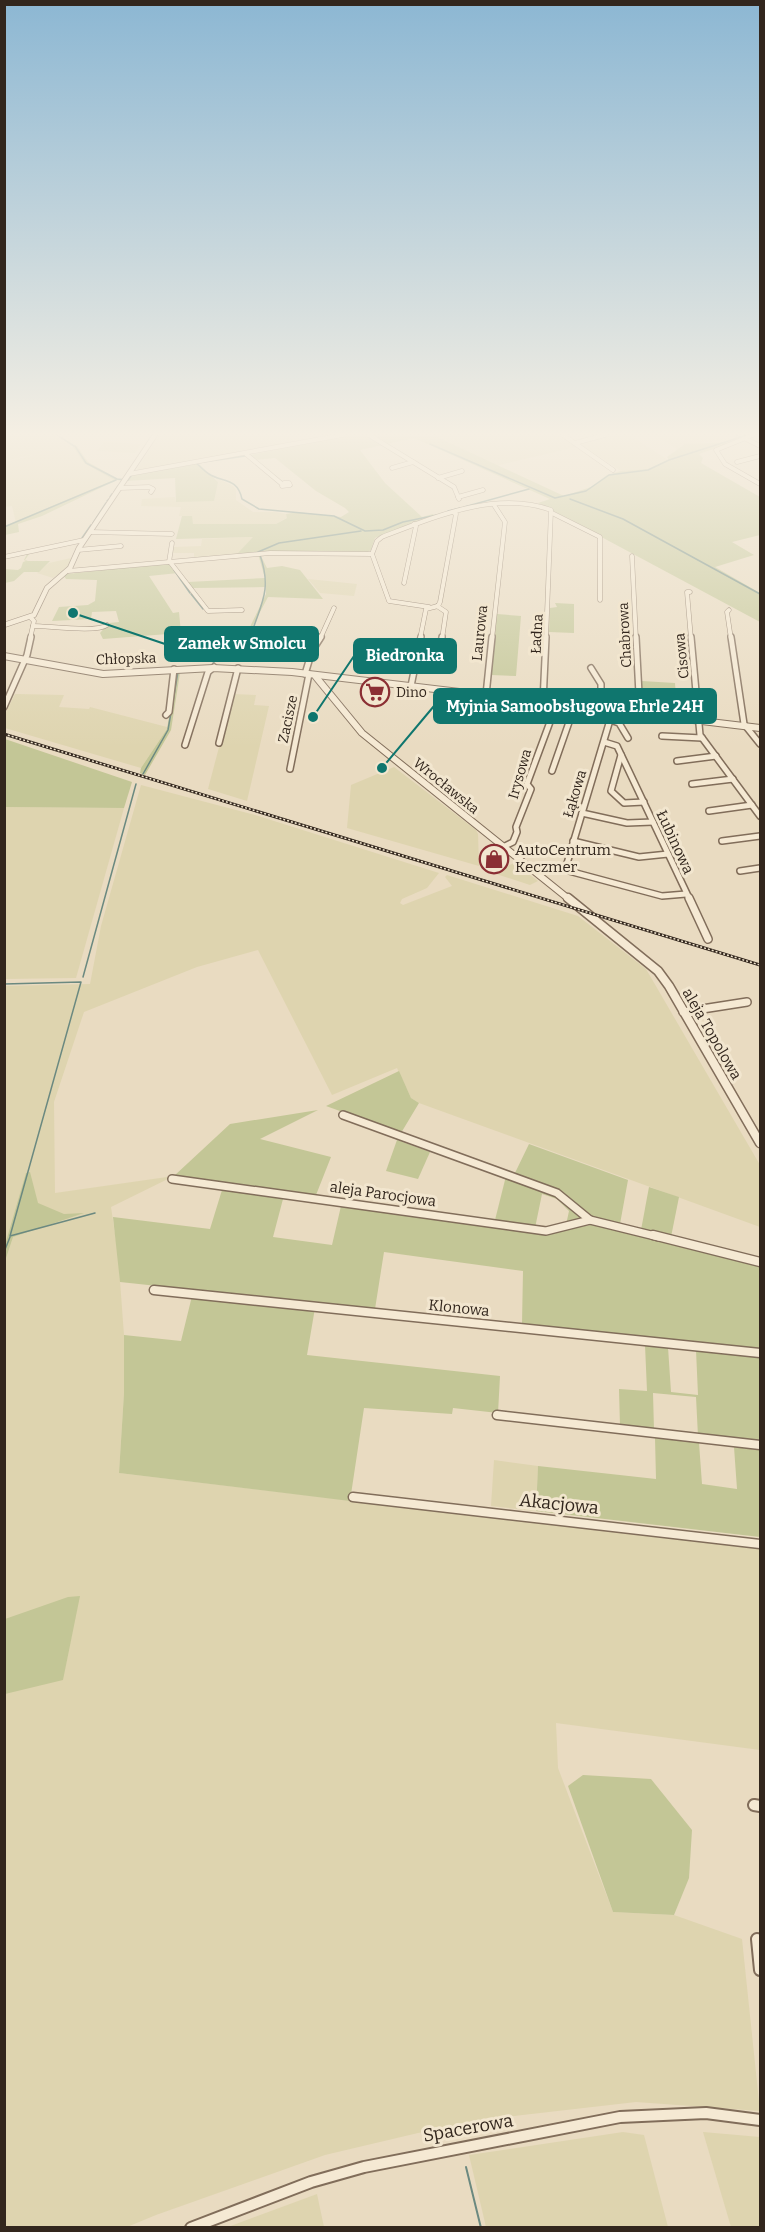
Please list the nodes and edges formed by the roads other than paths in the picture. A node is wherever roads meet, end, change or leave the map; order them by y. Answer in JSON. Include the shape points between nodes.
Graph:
{"nodes":[{"id":1,"x":379,"y":539,"type":"edge"},
{"id":2,"x":413,"y":539,"type":"edge"},
{"id":3,"x":452,"y":539,"type":"edge"},
{"id":4,"x":503,"y":539,"type":"edge"},
{"id":5,"x":551,"y":539,"type":"edge"},
{"id":6,"x":600,"y":539,"type":"edge"},
{"id":7,"x":84,"y":540,"type":"joint"},
{"id":8,"x":172,"y":543,"type":"dead end"},
{"id":9,"x":122,"y":546,"type":"dead end"},
{"id":10,"x":78,"y":550,"type":"junction"},
{"id":11,"x":372,"y":554,"type":"junction"},
{"id":12,"x":632,"y":556,"type":"dead end"},
{"id":13,"x":4,"y":557,"type":"edge"},
{"id":14,"x":170,"y":562,"type":"junction"},
{"id":15,"x":68,"y":571,"type":"junction"},
{"id":16,"x":404,"y":583,"type":"dead end"},
{"id":17,"x":690,"y":592,"type":"dead end"},
{"id":18,"x":600,"y":600,"type":"dead end"},
{"id":19,"x":437,"y":606,"type":"junction"},
{"id":20,"x":429,"y":607,"type":"junction"},
{"id":21,"x":334,"y":608,"type":"dead end"},
{"id":22,"x":242,"y":610,"type":"dead end"},
{"id":23,"x":729,"y":610,"type":"dead end"},
{"id":24,"x":30,"y":617,"type":"junction"},
{"id":25,"x":4,"y":625,"type":"edge"},
{"id":26,"x":107,"y":625,"type":"dead end"},
{"id":27,"x":33,"y":626,"type":"junction"},
{"id":28,"x":4,"y":656,"type":"edge"},
{"id":29,"x":417,"y":656,"type":"junction"},
{"id":30,"x":26,"y":657,"type":"junction"},
{"id":31,"x":214,"y":668,"type":"junction"},
{"id":32,"x":238,"y":668,"type":"junction"},
{"id":33,"x":591,"y":668,"type":"dead end"},
{"id":34,"x":174,"y":669,"type":"junction"},
{"id":35,"x":310,"y":675,"type":"junction"},
{"id":36,"x":411,"y":686,"type":"junction"},
{"id":37,"x":4,"y":692,"type":"edge"},
{"id":38,"x":13,"y":692,"type":"junction"},
{"id":39,"x":486,"y":695,"type":"junction"},
{"id":40,"x":543,"y":702,"type":"junction"},
{"id":41,"x":557,"y":703,"type":"junction"},
{"id":42,"x":575,"y":705,"type":"junction"},
{"id":43,"x":4,"y":707,"type":"edge"},
{"id":44,"x":601,"y":708,"type":"junction"},
{"id":45,"x":613,"y":710,"type":"junction"},
{"id":46,"x":640,"y":713,"type":"junction"},
{"id":47,"x":166,"y":715,"type":"dead end"},
{"id":48,"x":610,"y":720,"type":"junction"},
{"id":49,"x":701,"y":721,"type":"junction"},
{"id":50,"x":745,"y":726,"type":"junction"},
{"id":51,"x":760,"y":728,"type":"edge"},
{"id":52,"x":662,"y":736,"type":"dead end"},
{"id":53,"x":628,"y":738,"type":"dead end"},
{"id":54,"x":702,"y":738,"type":"junction"},
{"id":55,"x":604,"y":742,"type":"junction"},
{"id":56,"x":219,"y":743,"type":"dead end"},
{"id":57,"x":760,"y":744,"type":"edge"},
{"id":58,"x":185,"y":746,"type":"dead end"},
{"id":59,"x":621,"y":755,"type":"junction"},
{"id":60,"x":716,"y":756,"type":"junction"},
{"id":61,"x":677,"y":761,"type":"dead end"},
{"id":62,"x":290,"y":769,"type":"dead end"},
{"id":63,"x":552,"y":771,"type":"dead end"},
{"id":64,"x":733,"y":779,"type":"junction"},
{"id":65,"x":692,"y":784,"type":"dead end"},
{"id":66,"x":644,"y":802,"type":"junction"},
{"id":67,"x":752,"y":805,"type":"junction"},
{"id":68,"x":709,"y":811,"type":"dead end"},
{"id":69,"x":582,"y":813,"type":"junction"},
{"id":70,"x":760,"y":816,"type":"edge"},
{"id":71,"x":653,"y":822,"type":"junction"},
{"id":72,"x":760,"y":836,"type":"edge"},
{"id":73,"x":573,"y":841,"type":"junction"},
{"id":74,"x":722,"y":841,"type":"dead end"},
{"id":75,"x":503,"y":847,"type":"junction"},
{"id":76,"x":668,"y":854,"type":"junction"},
{"id":77,"x":760,"y":868,"type":"edge"},
{"id":78,"x":740,"y":870,"type":"dead end"},
{"id":79,"x":686,"y":894,"type":"junction"},
{"id":80,"x":572,"y":902,"type":"joint"},
{"id":81,"x":708,"y":939,"type":"dead end"},
{"id":82,"x":747,"y":1002,"type":"dead end"},
{"id":83,"x":683,"y":1012,"type":"junction"},
{"id":84,"x":343,"y":1115,"type":"dead end"},
{"id":85,"x":760,"y":1143,"type":"edge"},
{"id":86,"x":172,"y":1179,"type":"dead end"},
{"id":87,"x":590,"y":1220,"type":"junction"},
{"id":88,"x":760,"y":1262,"type":"edge"},
{"id":89,"x":154,"y":1290,"type":"dead end"},
{"id":90,"x":760,"y":1353,"type":"edge"},
{"id":91,"x":496,"y":1415,"type":"dead end"},
{"id":92,"x":760,"y":1445,"type":"edge"},
{"id":93,"x":353,"y":1497,"type":"dead end"},
{"id":94,"x":760,"y":1544,"type":"edge"},
{"id":95,"x":760,"y":1940,"type":"edge"},
{"id":96,"x":760,"y":1970,"type":"edge"},
{"id":97,"x":760,"y":2120,"type":"edge"},
{"id":98,"x":191,"y":2228,"type":"edge"}],
"edges":[{"from":1,"to":11,"type":"street"},
{"from":2,"to":16,"type":"street"},
{"from":3,"to":19,"type":"street"},
{"from":4,"to":39,"type":"street","name":"Laurowa"},
{"from":5,"to":40,"type":"street","name":"Ładna"},
{"from":6,"to":18,"type":"street"},
{"from":7,"to":10,"type":"street"},
{"from":7,"to":13,"type":"street"},
{"from":8,"to":14,"type":"street"},
{"from":9,"to":10,"type":"street"},
{"from":10,"to":15,"type":"street"},
{"from":11,"to":14,"type":"street","via":[[286,552]]},
{"from":11,"to":20,"type":"street","via":[[389,601]]},
{"from":12,"to":46,"type":"street","name":"Chabrowa"},
{"from":14,"to":15,"type":"street"},
{"from":14,"to":22,"type":"street","via":[[208,611]]},
{"from":15,"to":24,"type":"street","via":[[48,587]]},
{"from":17,"to":49,"type":"street","name":"Cisowa"},
{"from":19,"to":20,"type":"street"},
{"from":19,"to":29,"type":"street","via":[[446,612],[440,654]]},
{"from":20,"to":29,"type":"street"},
{"from":21,"to":35,"type":"street","name":"Zacisze","via":[[312,651]]},
{"from":23,"to":50,"type":"street"},
{"from":24,"to":25,"type":"street"},
{"from":24,"to":27,"type":"street"},
{"from":26,"to":27,"type":"street","via":[[82,630]]},
{"from":27,"to":30,"type":"street"},
{"from":28,"to":30,"type":"street","name":"Chłopska"},
{"from":29,"to":36,"type":"street"},
{"from":30,"to":34,"type":"street","name":"Chłopska","via":[[97,674]]},
{"from":30,"to":38,"type":"street"},
{"from":31,"to":32,"type":"street","name":"Chłopska"},
{"from":31,"to":34,"type":"street","name":"Chłopska"},
{"from":31,"to":58,"type":"street","via":[[208,672]]},
{"from":32,"to":35,"type":"street","name":"Chłopska"},
{"from":32,"to":56,"type":"street"},
{"from":33,"to":44,"type":"street","via":[[600,684]]},
{"from":34,"to":47,"type":"street"},
{"from":35,"to":36,"type":"street","name":"Chłopska"},
{"from":35,"to":62,"type":"street","name":"Zacisze"},
{"from":35,"to":75,"type":"street","name":"Wrocławska","via":[[362,733]]},
{"from":36,"to":39,"type":"street","name":"Chłopska"},
{"from":37,"to":38,"type":"street"},
{"from":38,"to":43,"type":"street"},
{"from":39,"to":40,"type":"street","name":"Chłopska"},
{"from":40,"to":41,"type":"street","name":"Chłopska"},
{"from":41,"to":42,"type":"street","name":"Chłopska"},
{"from":41,"to":75,"type":"street","name":"Irysowa","via":[[527,784],[531,789],[517,832],[513,842]]},
{"from":42,"to":44,"type":"street","name":"Chłopska"},
{"from":42,"to":63,"type":"street"},
{"from":44,"to":45,"type":"street","name":"Chłopska"},
{"from":45,"to":46,"type":"street","name":"Chłopska"},
{"from":45,"to":48,"type":"street","name":"Łąkowa"},
{"from":46,"to":49,"type":"street","name":"Chłopska"},
{"from":48,"to":53,"type":"street","via":[[619,723]]},
{"from":48,"to":55,"type":"street","name":"Łąkowa"},
{"from":49,"to":50,"type":"street","name":"Chłopska"},
{"from":49,"to":54,"type":"street","name":"Cisowa"},
{"from":50,"to":51,"type":"street","name":"Chłopska"},
{"from":50,"to":57,"type":"street"},
{"from":52,"to":54,"type":"street"},
{"from":54,"to":60,"type":"street"},
{"from":55,"to":59,"type":"street","name":"Łubinowa","via":[[616,745]]},
{"from":55,"to":69,"type":"street","name":"Łąkowa"},
{"from":59,"to":66,"type":"street","name":"Łubinowa"},
{"from":59,"to":66,"type":"street","via":[[611,793],[626,804]]},
{"from":60,"to":61,"type":"street"},
{"from":60,"to":64,"type":"street"},
{"from":64,"to":65,"type":"street"},
{"from":64,"to":67,"type":"street"},
{"from":66,"to":71,"type":"street","name":"Łubinowa"},
{"from":67,"to":68,"type":"street"},
{"from":67,"to":70,"type":"street"},
{"from":69,"to":71,"type":"street","via":[[629,824]]},
{"from":69,"to":73,"type":"street","name":"Łąkowa"},
{"from":71,"to":76,"type":"street","name":"Łubinowa"},
{"from":72,"to":74,"type":"street"},
{"from":73,"to":76,"type":"street","via":[[639,857]]},
{"from":73,"to":79,"type":"street","name":"Łąkowa","via":[[565,869],[569,873],[662,896]]},
{"from":75,"to":80,"type":"street","name":"Wrocławska"},
{"from":76,"to":79,"type":"street","name":"Łubinowa"},
{"from":77,"to":78,"type":"street"},
{"from":79,"to":81,"type":"street","name":"Łubinowa"},
{"from":80,"to":83,"type":"street","name":"aleja Topolowa","via":[[658,971]]},
{"from":82,"to":83,"type":"street"},
{"from":83,"to":85,"type":"street","name":"aleja Topolowa"},
{"from":84,"to":87,"type":"street","name":"aleja Parocjowa","via":[[557,1193]]},
{"from":86,"to":87,"type":"street","name":"aleja Parocjowa","via":[[546,1231]]},
{"from":87,"to":88,"type":"street","name":"aleja Parocjowa"},
{"from":89,"to":90,"type":"street","name":"Klonowa"},
{"from":91,"to":92,"type":"street"},
{"from":93,"to":94,"type":"street","name":"Akacjowa"},
{"from":95,"to":96,"type":"street"},
{"from":97,"to":98,"type":"street","name":"Spacerowa","via":[[706,2113],[620,2117],[364,2167],[311,2182]]}]}
